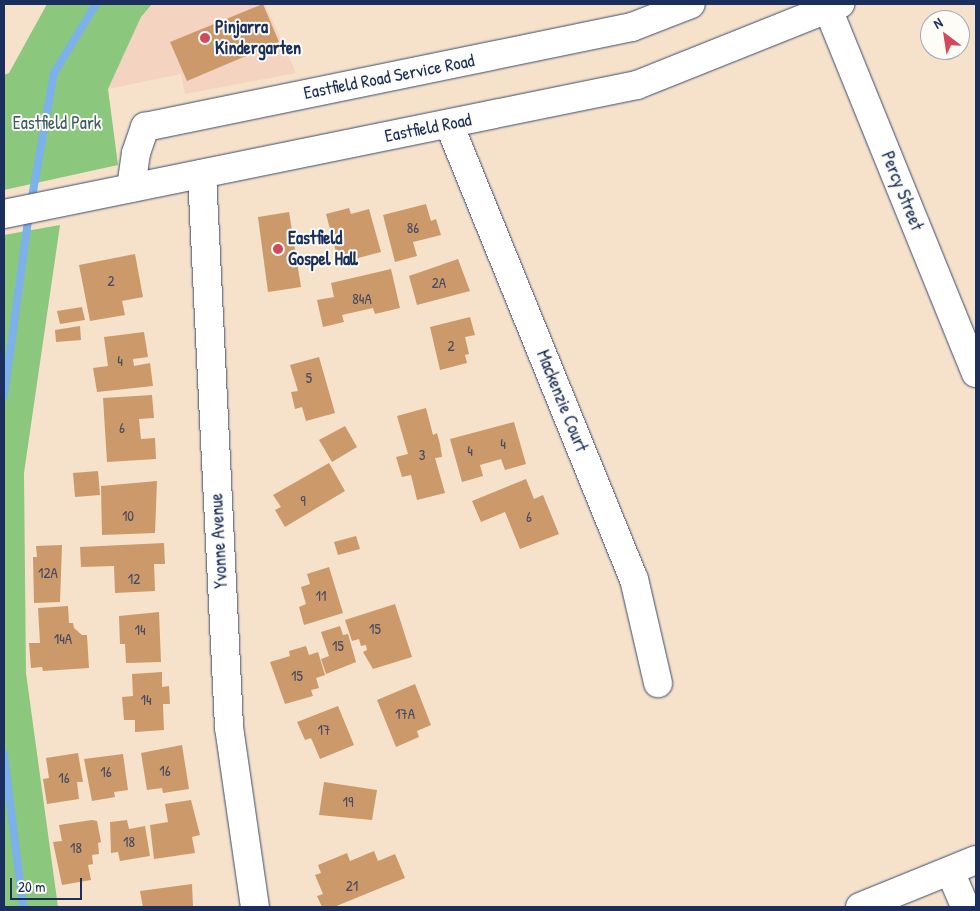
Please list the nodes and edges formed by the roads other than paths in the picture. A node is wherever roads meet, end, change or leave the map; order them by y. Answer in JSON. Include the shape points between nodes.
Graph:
{"nodes":[{"id":1,"x":691,"y":4,"type":"edge"},
{"id":2,"x":822,"y":7,"type":"edge"},
{"id":3,"x":449,"y":124,"type":"junction"},
{"id":4,"x":202,"y":174,"type":"junction"},
{"id":5,"x":131,"y":188,"type":"junction"},
{"id":6,"x":6,"y":213,"type":"edge"},
{"id":7,"x":976,"y":373,"type":"edge"},
{"id":8,"x":658,"y":684,"type":"dead end"},
{"id":9,"x":976,"y":860,"type":"edge"},
{"id":10,"x":950,"y":870,"type":"junction"},
{"id":11,"x":255,"y":907,"type":"edge"},
{"id":12,"x":860,"y":907,"type":"edge"},
{"id":13,"x":965,"y":907,"type":"edge"}],
"edges":[{"from":1,"to":5,"type":"street","name":"Eastfield Road Service Road","via":[[632,27],[145,127],[136,153]]},
{"from":2,"to":3,"type":"street","name":"Eastfield Road","via":[[637,84]]},
{"from":2,"to":7,"type":"street","name":"Percy Street"},
{"from":3,"to":4,"type":"street","name":"Eastfield Road"},
{"from":3,"to":8,"type":"street","name":"Mackenzie Court","via":[[634,579]]},
{"from":4,"to":5,"type":"street","name":"Eastfield Road"},
{"from":4,"to":11,"type":"street","name":"Yvonne Avenue","via":[[229,727]]},
{"from":5,"to":6,"type":"street","name":"Eastfield Road"},
{"from":9,"to":10,"type":"street"},
{"from":10,"to":12,"type":"street"},
{"from":10,"to":13,"type":"street"}]}
